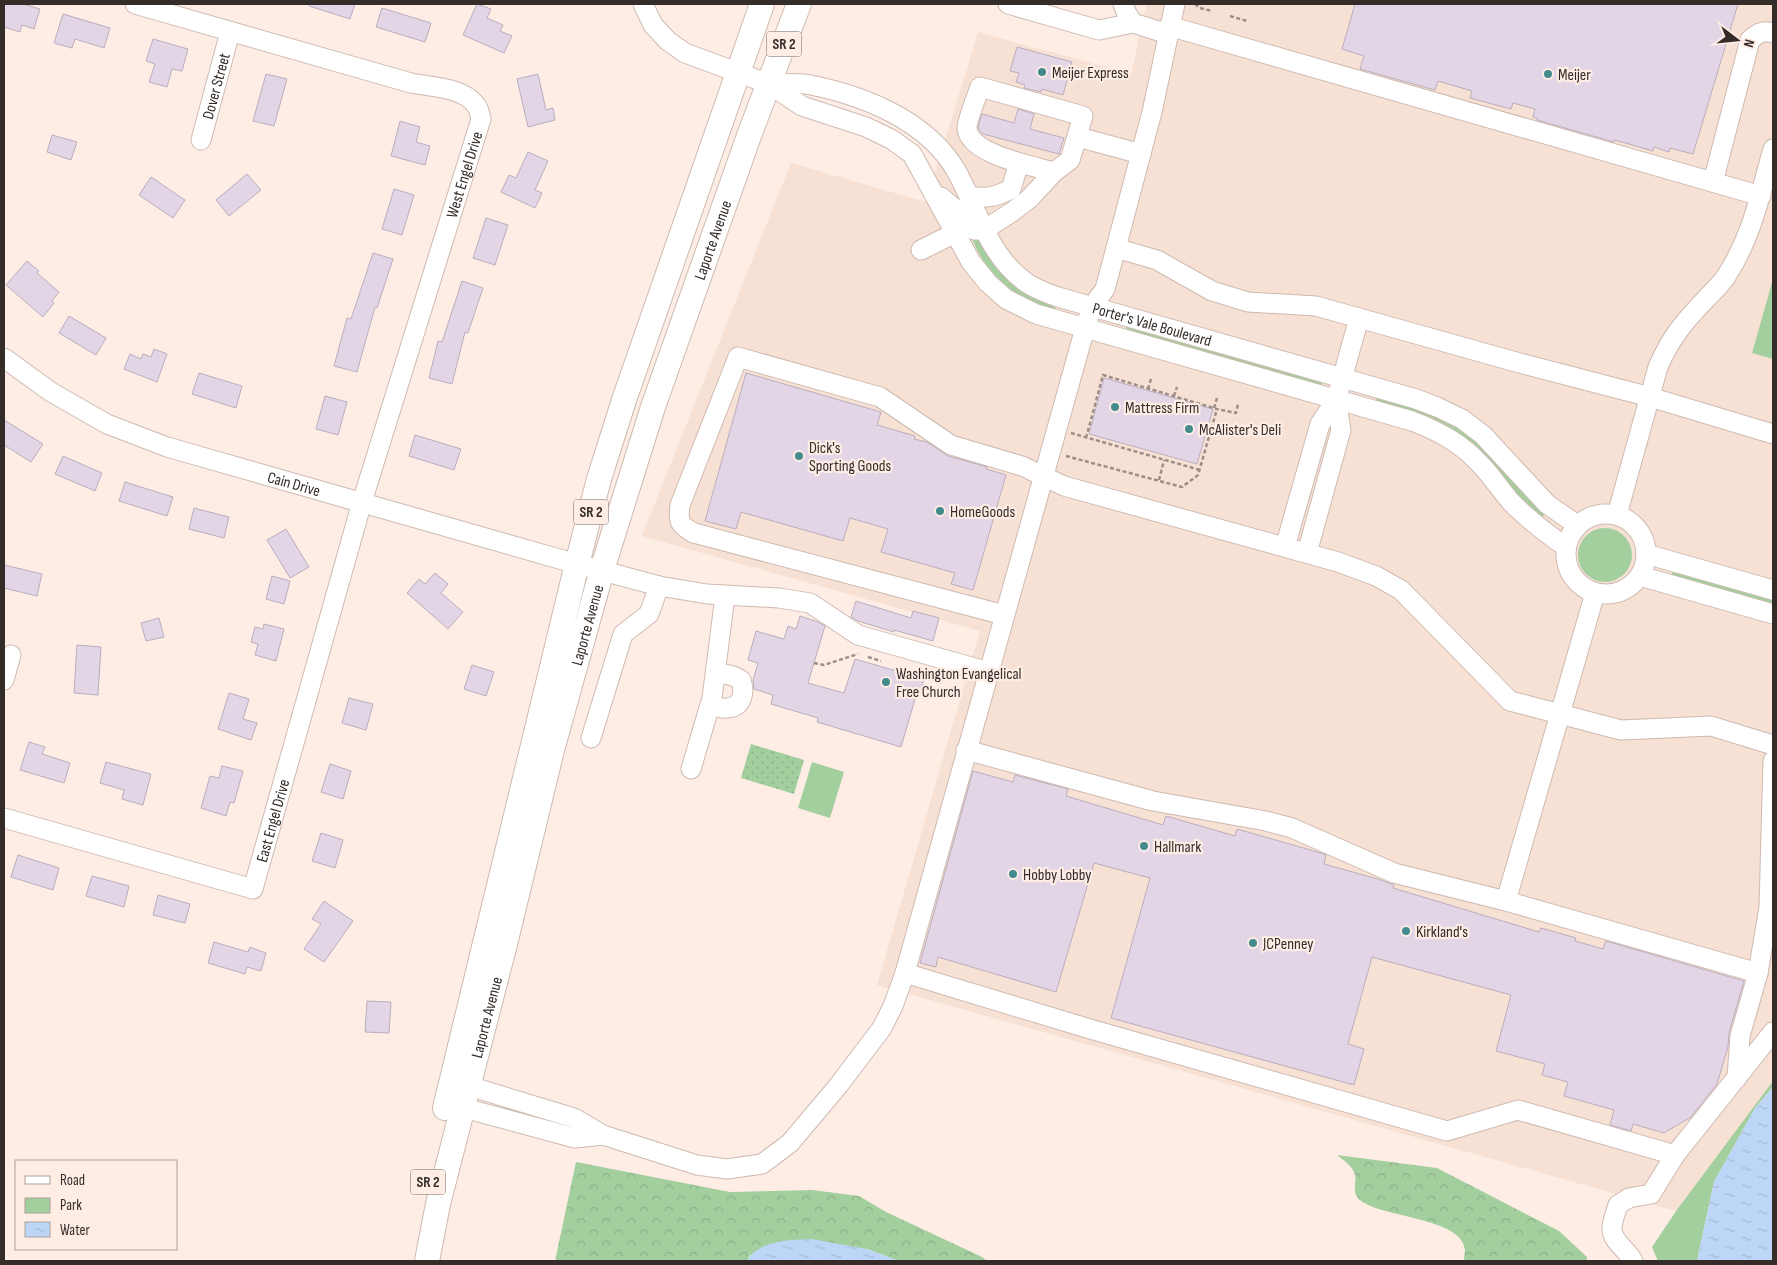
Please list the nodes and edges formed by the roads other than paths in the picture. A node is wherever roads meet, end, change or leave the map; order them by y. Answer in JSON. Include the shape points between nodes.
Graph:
{"nodes":[{"id":1,"x":135,"y":4,"type":"edge"},
{"id":2,"x":643,"y":4,"type":"edge"},
{"id":3,"x":762,"y":4,"type":"edge"},
{"id":4,"x":799,"y":4,"type":"edge"},
{"id":5,"x":1008,"y":4,"type":"edge"},
{"id":6,"x":1123,"y":4,"type":"edge"},
{"id":7,"x":1170,"y":5,"type":"edge"},
{"id":8,"x":1132,"y":22,"type":"junction"},
{"id":9,"x":1169,"y":30,"type":"junction"},
{"id":10,"x":230,"y":32,"type":"junction"},
{"id":11,"x":1773,"y":33,"type":"edge"},
{"id":12,"x":737,"y":73,"type":"junction"},
{"id":13,"x":769,"y":84,"type":"junction"},
{"id":14,"x":1078,"y":137,"type":"junction"},
{"id":15,"x":201,"y":140,"type":"dead end"},
{"id":16,"x":1773,"y":149,"type":"edge"},
{"id":17,"x":1141,"y":154,"type":"junction"},
{"id":18,"x":1019,"y":163,"type":"junction"},
{"id":19,"x":1054,"y":172,"type":"junction"},
{"id":20,"x":1712,"y":182,"type":"junction"},
{"id":21,"x":931,"y":188,"type":"junction"},
{"id":22,"x":969,"y":196,"type":"junction"},
{"id":23,"x":1760,"y":196,"type":"junction"},
{"id":24,"x":984,"y":230,"type":"junction"},
{"id":25,"x":955,"y":233,"type":"junction"},
{"id":26,"x":1116,"y":248,"type":"junction"},
{"id":27,"x":921,"y":250,"type":"dead end"},
{"id":28,"x":1092,"y":307,"type":"junction"},
{"id":29,"x":1359,"y":318,"type":"junction"},
{"id":30,"x":1085,"y":328,"type":"junction"},
{"id":31,"x":4,"y":358,"type":"edge"},
{"id":32,"x":1342,"y":378,"type":"junction"},
{"id":33,"x":1650,"y":397,"type":"junction"},
{"id":34,"x":1336,"y":400,"type":"junction"},
{"id":35,"x":1773,"y":434,"type":"edge"},
{"id":36,"x":1043,"y":477,"type":"junction"},
{"id":37,"x":362,"y":502,"type":"junction"},
{"id":38,"x":1617,"y":515,"type":"junction"},
{"id":39,"x":1577,"y":525,"type":"junction"},
{"id":40,"x":1284,"y":547,"type":"junction"},
{"id":41,"x":1566,"y":547,"type":"junction"},
{"id":42,"x":1307,"y":553,"type":"junction"},
{"id":43,"x":1646,"y":554,"type":"junction"},
{"id":44,"x":577,"y":564,"type":"junction"},
{"id":45,"x":602,"y":570,"type":"junction"},
{"id":46,"x":1640,"y":576,"type":"junction"},
{"id":47,"x":659,"y":586,"type":"junction"},
{"id":48,"x":1773,"y":590,"type":"edge"},
{"id":49,"x":1595,"y":593,"type":"junction"},
{"id":50,"x":725,"y":596,"type":"junction"},
{"id":51,"x":1773,"y":614,"type":"edge"},
{"id":52,"x":1004,"y":616,"type":"junction"},
{"id":53,"x":11,"y":655,"type":"dead end"},
{"id":54,"x":716,"y":672,"type":"junction"},
{"id":55,"x":988,"y":672,"type":"junction"},
{"id":56,"x":4,"y":680,"type":"edge"},
{"id":57,"x":710,"y":706,"type":"junction"},
{"id":58,"x":1560,"y":715,"type":"junction"},
{"id":59,"x":591,"y":738,"type":"dead end"},
{"id":60,"x":1773,"y":745,"type":"edge"},
{"id":61,"x":966,"y":750,"type":"junction"},
{"id":62,"x":1773,"y":761,"type":"edge"},
{"id":63,"x":691,"y":769,"type":"dead end"},
{"id":64,"x":1773,"y":788,"type":"edge"},
{"id":65,"x":4,"y":818,"type":"edge"},
{"id":66,"x":1506,"y":901,"type":"junction"},
{"id":67,"x":905,"y":973,"type":"junction"},
{"id":68,"x":1758,"y":973,"type":"junction"},
{"id":69,"x":1773,"y":1032,"type":"edge"},
{"id":70,"x":1736,"y":1078,"type":"junction"},
{"id":71,"x":460,"y":1082,"type":"junction"},
{"id":72,"x":454,"y":1105,"type":"junction"},
{"id":73,"x":603,"y":1135,"type":"junction"},
{"id":74,"x":1675,"y":1154,"type":"junction"},
{"id":75,"x":413,"y":1261,"type":"edge"},
{"id":76,"x":427,"y":1261,"type":"edge"},
{"id":77,"x":1633,"y":1261,"type":"edge"}],
"edges":[{"from":1,"to":10,"type":"street","name":"West Engel Drive"},
{"from":2,"to":12,"type":"street","name":"Porter's Vale Boulevard","via":[[653,25],[668,41],[685,53]]},
{"from":3,"to":12,"type":"main road","name":"Laporte Avenue","number":"SR 2"},
{"from":4,"to":13,"type":"main road","name":"Laporte Avenue","number":"SR 2"},
{"from":5,"to":8,"type":"street","via":[[1099,30]]},
{"from":6,"to":8,"type":"street"},
{"from":7,"to":9,"type":"street"},
{"from":8,"to":9,"type":"street"},
{"from":9,"to":17,"type":"street"},
{"from":9,"to":20,"type":"street"},
{"from":10,"to":15,"type":"street","name":"Dover Street"},
{"from":10,"to":37,"type":"street","name":"West Engel Drive","via":[[410,83],[447,89],[467,96],[477,105],[481,119]]},
{"from":11,"to":20,"type":"street","via":[[1757,34],[1750,40]]},
{"from":12,"to":13,"type":"street","name":"Porter's Vale Boulevard"},
{"from":12,"to":44,"type":"main road","name":"Laporte Avenue","number":"SR 2","via":[[624,400]]},
{"from":13,"to":21,"type":"street","name":"Porter's Vale Boulevard","via":[[802,106],[866,127],[891,139],[912,154]]},
{"from":13,"to":22,"type":"street","name":"Porter's Vale Boulevard","via":[[809,85],[882,108],[909,123],[935,143],[956,170]]},
{"from":13,"to":45,"type":"main road","name":"Laporte Avenue","number":"SR 2","via":[[653,407]]},
{"from":14,"to":17,"type":"street"},
{"from":14,"to":18,"type":"street","via":[[1083,116],[980,87],[967,128],[971,140],[984,150]]},
{"from":14,"to":19,"type":"street","via":[[1070,160]]},
{"from":16,"to":23,"type":"street"},
{"from":17,"to":26,"type":"street"},
{"from":18,"to":19,"type":"street"},
{"from":18,"to":22,"type":"street","via":[[1011,189],[996,196]]},
{"from":19,"to":24,"type":"street","via":[[1030,199]]},
{"from":20,"to":23,"type":"street"},
{"from":21,"to":24,"type":"street","via":[[960,213],[967,225],[974,230]]},
{"from":21,"to":25,"type":"street","name":"Porter's Vale Boulevard"},
{"from":22,"to":24,"type":"street","name":"Porter's Vale Boulevard"},
{"from":23,"to":33,"type":"street","via":[[1754,222],[1729,272],[1665,349]]},
{"from":24,"to":28,"type":"street","name":"Porter's Vale Boulevard","via":[[1001,257],[1031,286],[1058,298]]},
{"from":25,"to":27,"type":"street"},
{"from":25,"to":30,"type":"street","name":"Porter's Vale Boulevard","via":[[971,262],[1006,299],[1036,314]]},
{"from":26,"to":28,"type":"street","via":[[1105,289]]},
{"from":26,"to":29,"type":"street","via":[[1158,260],[1212,291],[1248,302],[1316,306]]},
{"from":28,"to":30,"type":"street"},
{"from":28,"to":32,"type":"street","name":"Porter's Vale Boulevard"},
{"from":29,"to":32,"type":"street"},
{"from":29,"to":33,"type":"street"},
{"from":30,"to":34,"type":"street","name":"Porter's Vale Boulevard"},
{"from":30,"to":36,"type":"street"},
{"from":31,"to":37,"type":"street","name":"Cain Drive","via":[[51,392],[108,424],[167,447]]},
{"from":32,"to":34,"type":"street"},
{"from":32,"to":39,"type":"street","name":"Porter's Vale Boulevard","via":[[1437,406],[1462,419],[1483,435],[1547,504]]},
{"from":33,"to":35,"type":"street"},
{"from":33,"to":38,"type":"street"},
{"from":34,"to":40,"type":"street","via":[[1320,424]]},
{"from":34,"to":41,"type":"street","name":"Porter's Vale Boulevard","via":[[1412,421],[1452,440],[1481,464],[1511,502]]},
{"from":34,"to":42,"type":"street","via":[[1341,430]]},
{"from":36,"to":40,"type":"street","via":[[1064,486]]},
{"from":36,"to":52,"type":"street"},
{"from":36,"to":52,"type":"street","via":[[1022,466],[951,446],[880,397],[738,356],[680,505],[678,518],[683,527],[694,533]]},
{"from":37,"to":44,"type":"street","name":"Cain Drive"},
{"from":37,"to":65,"type":"street","name":"East Engel Drive","via":[[253,889]]},
{"from":38,"to":39,"type":"street","via":[[1594,515]]},
{"from":38,"to":43,"type":"street","via":[[1631,522],[1640,533]]},
{"from":39,"to":41,"type":"street"},
{"from":40,"to":42,"type":"street"},
{"from":41,"to":49,"type":"street","via":[[1566,561],[1572,576],[1581,586]]},
{"from":42,"to":58,"type":"street","via":[[1376,576],[1401,590],[1510,702]]},
{"from":43,"to":46,"type":"street"},
{"from":43,"to":48,"type":"street"},
{"from":44,"to":45,"type":"street","name":"Cain Drive"},
{"from":44,"to":71,"type":"main road","name":"Laporte Avenue","number":"SR 2"},
{"from":45,"to":47,"type":"street","name":"Cain Drive"},
{"from":45,"to":71,"type":"main road","name":"Laporte Avenue","number":"SR 2","via":[[552,750],[506,940]]},
{"from":46,"to":49,"type":"street","via":[[1621,591]]},
{"from":46,"to":51,"type":"street"},
{"from":47,"to":50,"type":"street","name":"Cain Drive"},
{"from":47,"to":59,"type":"street","via":[[649,614],[623,634]]},
{"from":49,"to":58,"type":"street"},
{"from":50,"to":54,"type":"street"},
{"from":50,"to":55,"type":"street","name":"Cain Drive","via":[[780,598],[810,603],[858,635]]},
{"from":52,"to":55,"type":"street"},
{"from":53,"to":56,"type":"street"},
{"from":54,"to":57,"type":"street"},
{"from":54,"to":57,"type":"street","via":[[741,680],[744,689],[742,699],[735,706]]},
{"from":55,"to":61,"type":"street"},
{"from":57,"to":63,"type":"street"},
{"from":58,"to":60,"type":"street","via":[[1621,730],[1711,726]]},
{"from":58,"to":66,"type":"street"},
{"from":61,"to":66,"type":"street","via":[[1153,801],[1292,828],[1394,873]]},
{"from":61,"to":67,"type":"street"},
{"from":62,"to":64,"type":"street"},
{"from":64,"to":68,"type":"street","via":[[1770,906]]},
{"from":66,"to":68,"type":"street"},
{"from":67,"to":73,"type":"street","via":[[894,1006],[882,1028],[790,1144],[762,1164],[728,1169],[697,1165]]},
{"from":67,"to":74,"type":"street","via":[[1447,1131],[1518,1110]]},
{"from":68,"to":70,"type":"street","via":[[1740,1036]]},
{"from":69,"to":70,"type":"street"},
{"from":70,"to":74,"type":"street"},
{"from":71,"to":72,"type":"main road","name":"Laporte Avenue","number":"SR 2"},
{"from":71,"to":73,"type":"street","via":[[574,1118]]},
{"from":72,"to":73,"type":"street","via":[[575,1138]]},
{"from":72,"to":75,"type":"main road","name":"Laporte Avenue","number":"SR 2","via":[[423,1202]]},
{"from":72,"to":76,"type":"main road","name":"Laporte Avenue","number":"SR 2"},
{"from":74,"to":77,"type":"street","via":[[1651,1194],[1629,1198],[1618,1205],[1612,1228],[1614,1238]]}]}
